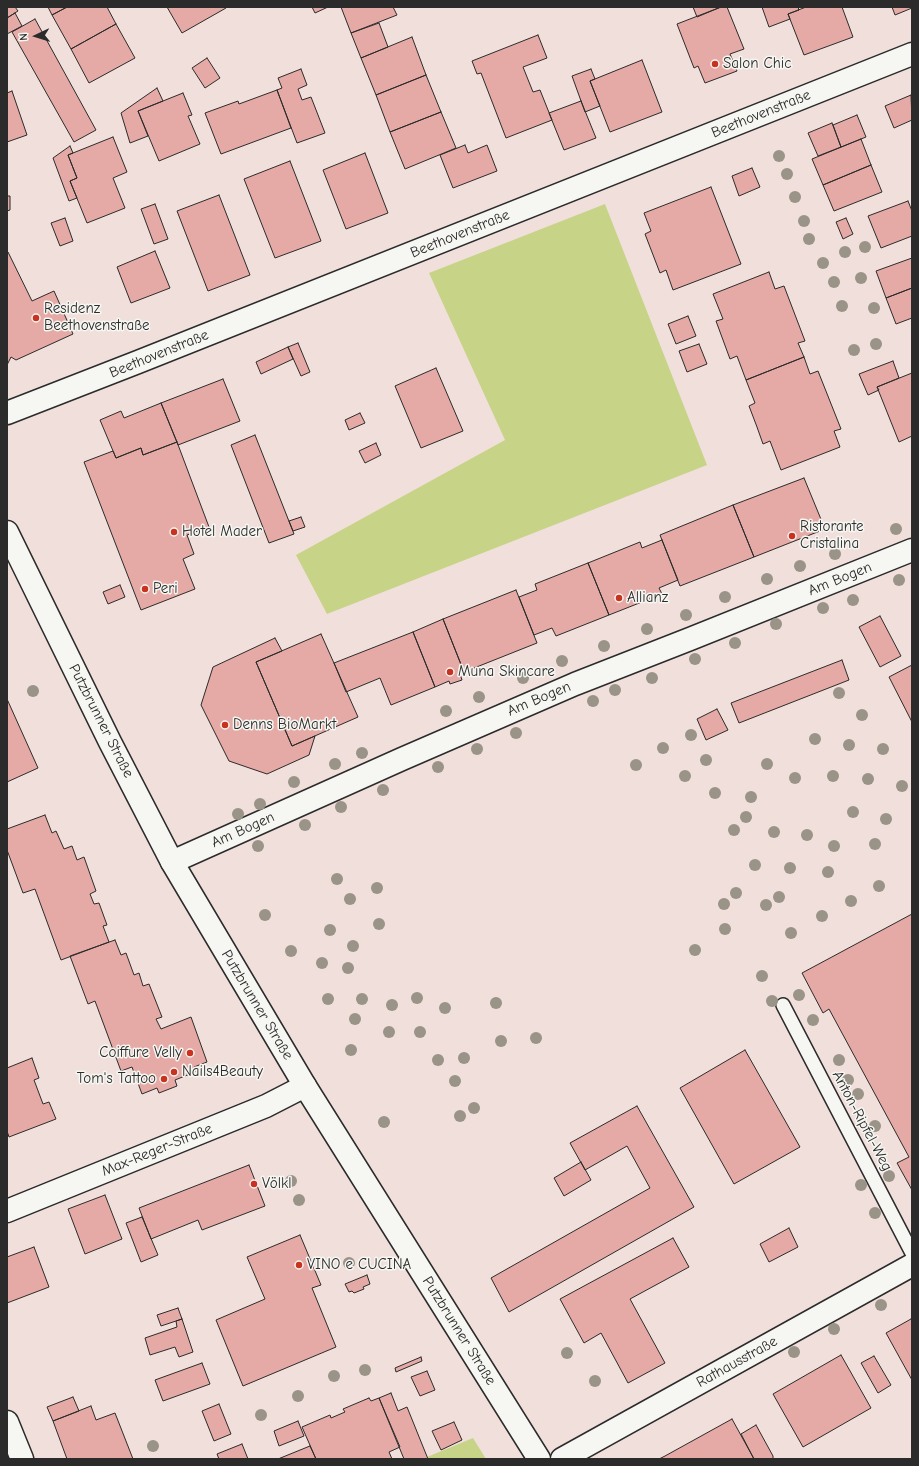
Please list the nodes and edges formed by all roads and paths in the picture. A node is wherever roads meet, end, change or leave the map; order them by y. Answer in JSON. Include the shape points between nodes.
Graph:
{"nodes":[{"id":1,"x":912,"y":54,"type":"edge"},
{"id":2,"x":7,"y":413,"type":"edge"},
{"id":3,"x":7,"y":532,"type":"edge"},
{"id":4,"x":912,"y":550,"type":"edge"},
{"id":5,"x":172,"y":862,"type":"junction"},
{"id":6,"x":783,"y":1005,"type":"dead end"},
{"id":7,"x":305,"y":1086,"type":"junction"},
{"id":8,"x":7,"y":1211,"type":"edge"},
{"id":9,"x":912,"y":1253,"type":"edge"},
{"id":10,"x":912,"y":1265,"type":"edge"},
{"id":11,"x":7,"y":1422,"type":"edge"},
{"id":12,"x":22,"y":1459,"type":"edge"},
{"id":13,"x":539,"y":1459,"type":"edge"},
{"id":14,"x":562,"y":1459,"type":"edge"}],
"edges":[{"from":1,"to":2,"type":"street","name":"Beethovenstraße"},
{"from":3,"to":5,"type":"street","name":"Putzbrunner Straße"},
{"from":4,"to":5,"type":"street","name":"Am Bogen","via":[[575,684]]},
{"from":5,"to":7,"type":"street","name":"Putzbrunner Straße"},
{"from":6,"to":9,"type":"lane","name":"Anton-Ripfel-Weg"},
{"from":7,"to":8,"type":"street","name":"Max-Reger-Straße","via":[[271,1104]]},
{"from":7,"to":13,"type":"street","name":"Putzbrunner Straße"},
{"from":10,"to":14,"type":"street","name":"Rathausstraße"},
{"from":11,"to":12,"type":"street"}]}
